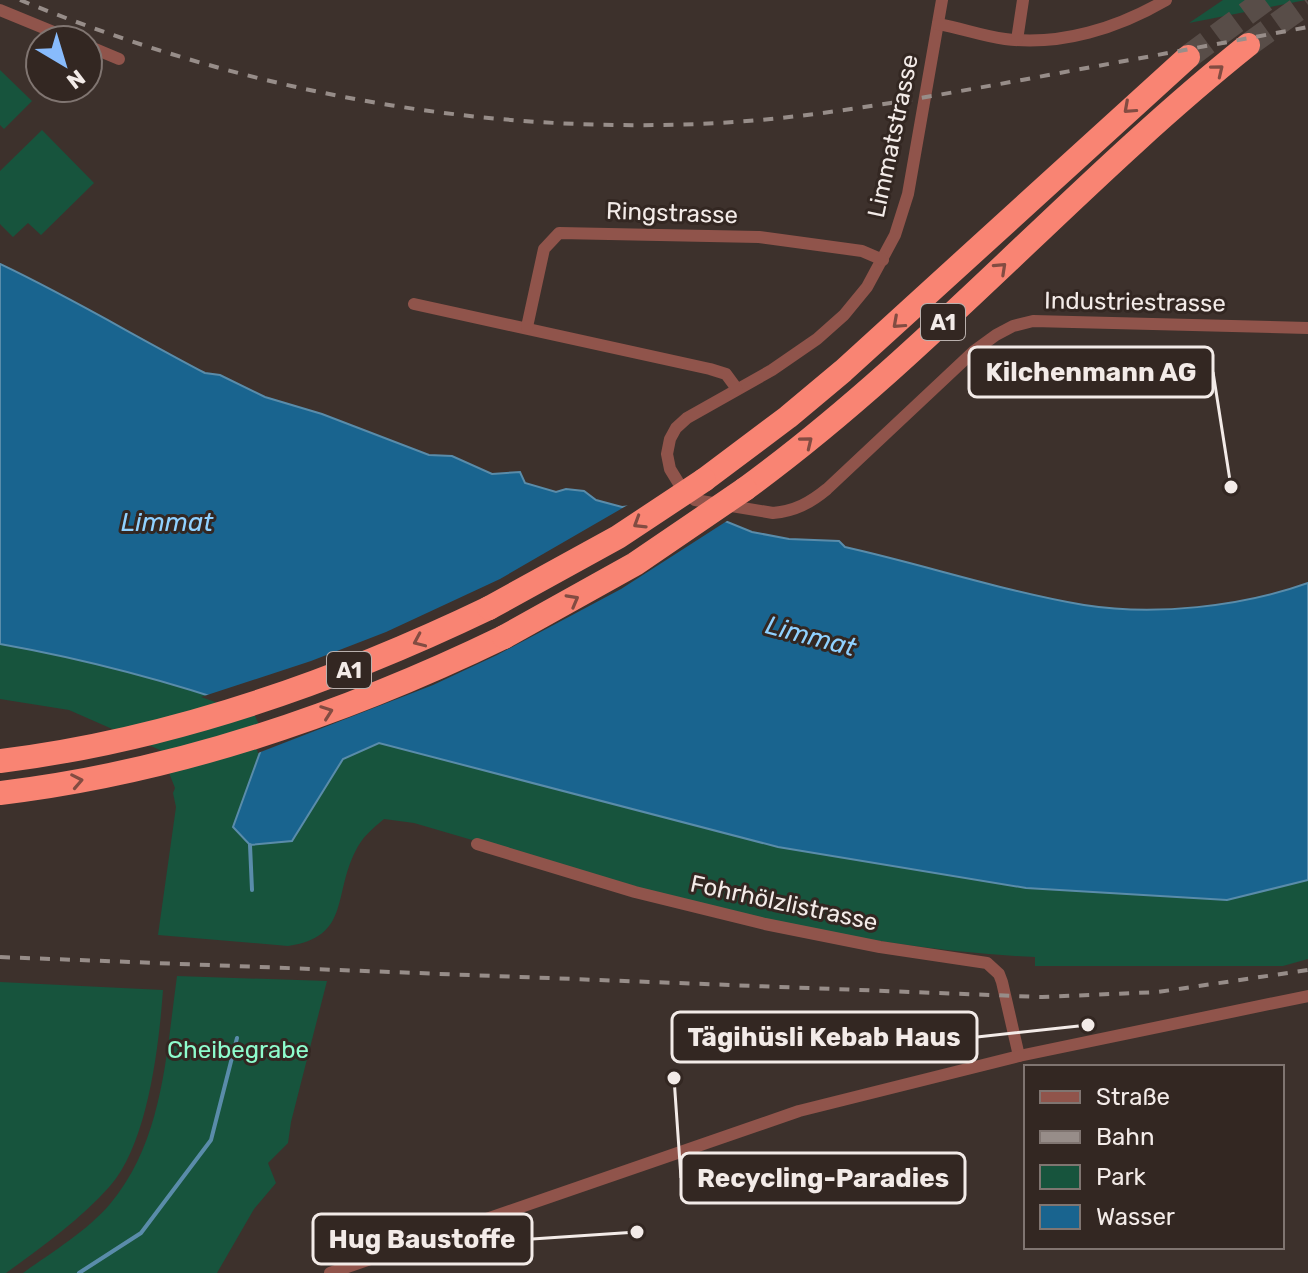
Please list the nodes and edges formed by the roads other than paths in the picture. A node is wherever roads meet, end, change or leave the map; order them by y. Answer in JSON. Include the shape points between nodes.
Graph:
{"nodes":[{"id":1,"x":942,"y":0,"type":"edge"},
{"id":2,"x":1023,"y":0,"type":"edge"},
{"id":3,"x":1166,"y":0,"type":"edge"},
{"id":4,"x":0,"y":10,"type":"edge"},
{"id":5,"x":34,"y":24,"type":"edge"},
{"id":6,"x":938,"y":24,"type":"junction"},
{"id":7,"x":1017,"y":40,"type":"junction"},
{"id":8,"x":1248,"y":45,"type":"tunnel mouth"},
{"id":9,"x":104,"y":53,"type":"edge"},
{"id":10,"x":1188,"y":57,"type":"tunnel mouth"},
{"id":11,"x":119,"y":59,"type":"dead end"},
{"id":12,"x":883,"y":260,"type":"junction"},
{"id":13,"x":414,"y":304,"type":"dead end"},
{"id":14,"x":527,"y":327,"type":"junction"},
{"id":15,"x":1308,"y":328,"type":"edge"},
{"id":16,"x":737,"y":389,"type":"junction"},
{"id":17,"x":700,"y":490,"type":"junction"},
{"id":18,"x":0,"y":761,"type":"edge"},
{"id":19,"x":0,"y":793,"type":"edge"},
{"id":20,"x":477,"y":844,"type":"dead end"},
{"id":21,"x":1308,"y":996,"type":"edge"},
{"id":22,"x":1019,"y":1056,"type":"junction"},
{"id":23,"x":330,"y":1273,"type":"edge"}],
"edges":[{"from":1,"to":6,"type":"street","name":"Limmatstrasse"},
{"from":2,"to":7,"type":"street"},
{"from":3,"to":7,"type":"street","via":[[1099,30],[1059,39]]},
{"from":4,"to":5,"type":"street"},
{"from":6,"to":7,"type":"street"},
{"from":6,"to":12,"type":"street","name":"Limmatstrasse","via":[[908,194]]},
{"from":19,"to":8,"type":"highway","number":"A1","one_way":true,"bridge":true,"via":[[128,771],[254,737],[368,697],[504,637],[603,583],[745,489],[863,395]]},
{"from":9,"to":11,"type":"street"},
{"from":10,"to":17,"type":"highway","number":"A1","one_way":true,"via":[[854,361]]},
{"from":12,"to":14,"type":"street","name":"Ringstrasse","via":[[862,251],[759,237],[559,233],[544,249]]},
{"from":12,"to":16,"type":"street","name":"Limmatstrasse","via":[[858,299],[827,331]]},
{"from":13,"to":14,"type":"street"},
{"from":14,"to":16,"type":"street","via":[[722,372]]},
{"from":15,"to":17,"type":"street","name":"Industriestrasse","via":[[1055,320],[1013,326],[974,351],[808,503],[773,513]]},
{"from":16,"to":17,"type":"street","name":"Limmatstrasse","via":[[687,418],[670,439],[670,469],[681,487]]},
{"from":17,"to":18,"type":"highway","number":"A1","one_way":true,"bridge":true,"via":[[456,624],[321,680],[203,719]]},
{"from":20,"to":22,"type":"street","name":"Fohrhölzlistrasse","via":[[765,924],[987,963],[1002,982]]},
{"from":21,"to":22,"type":"street"},
{"from":22,"to":23,"type":"street","via":[[799,1111]]}]}
